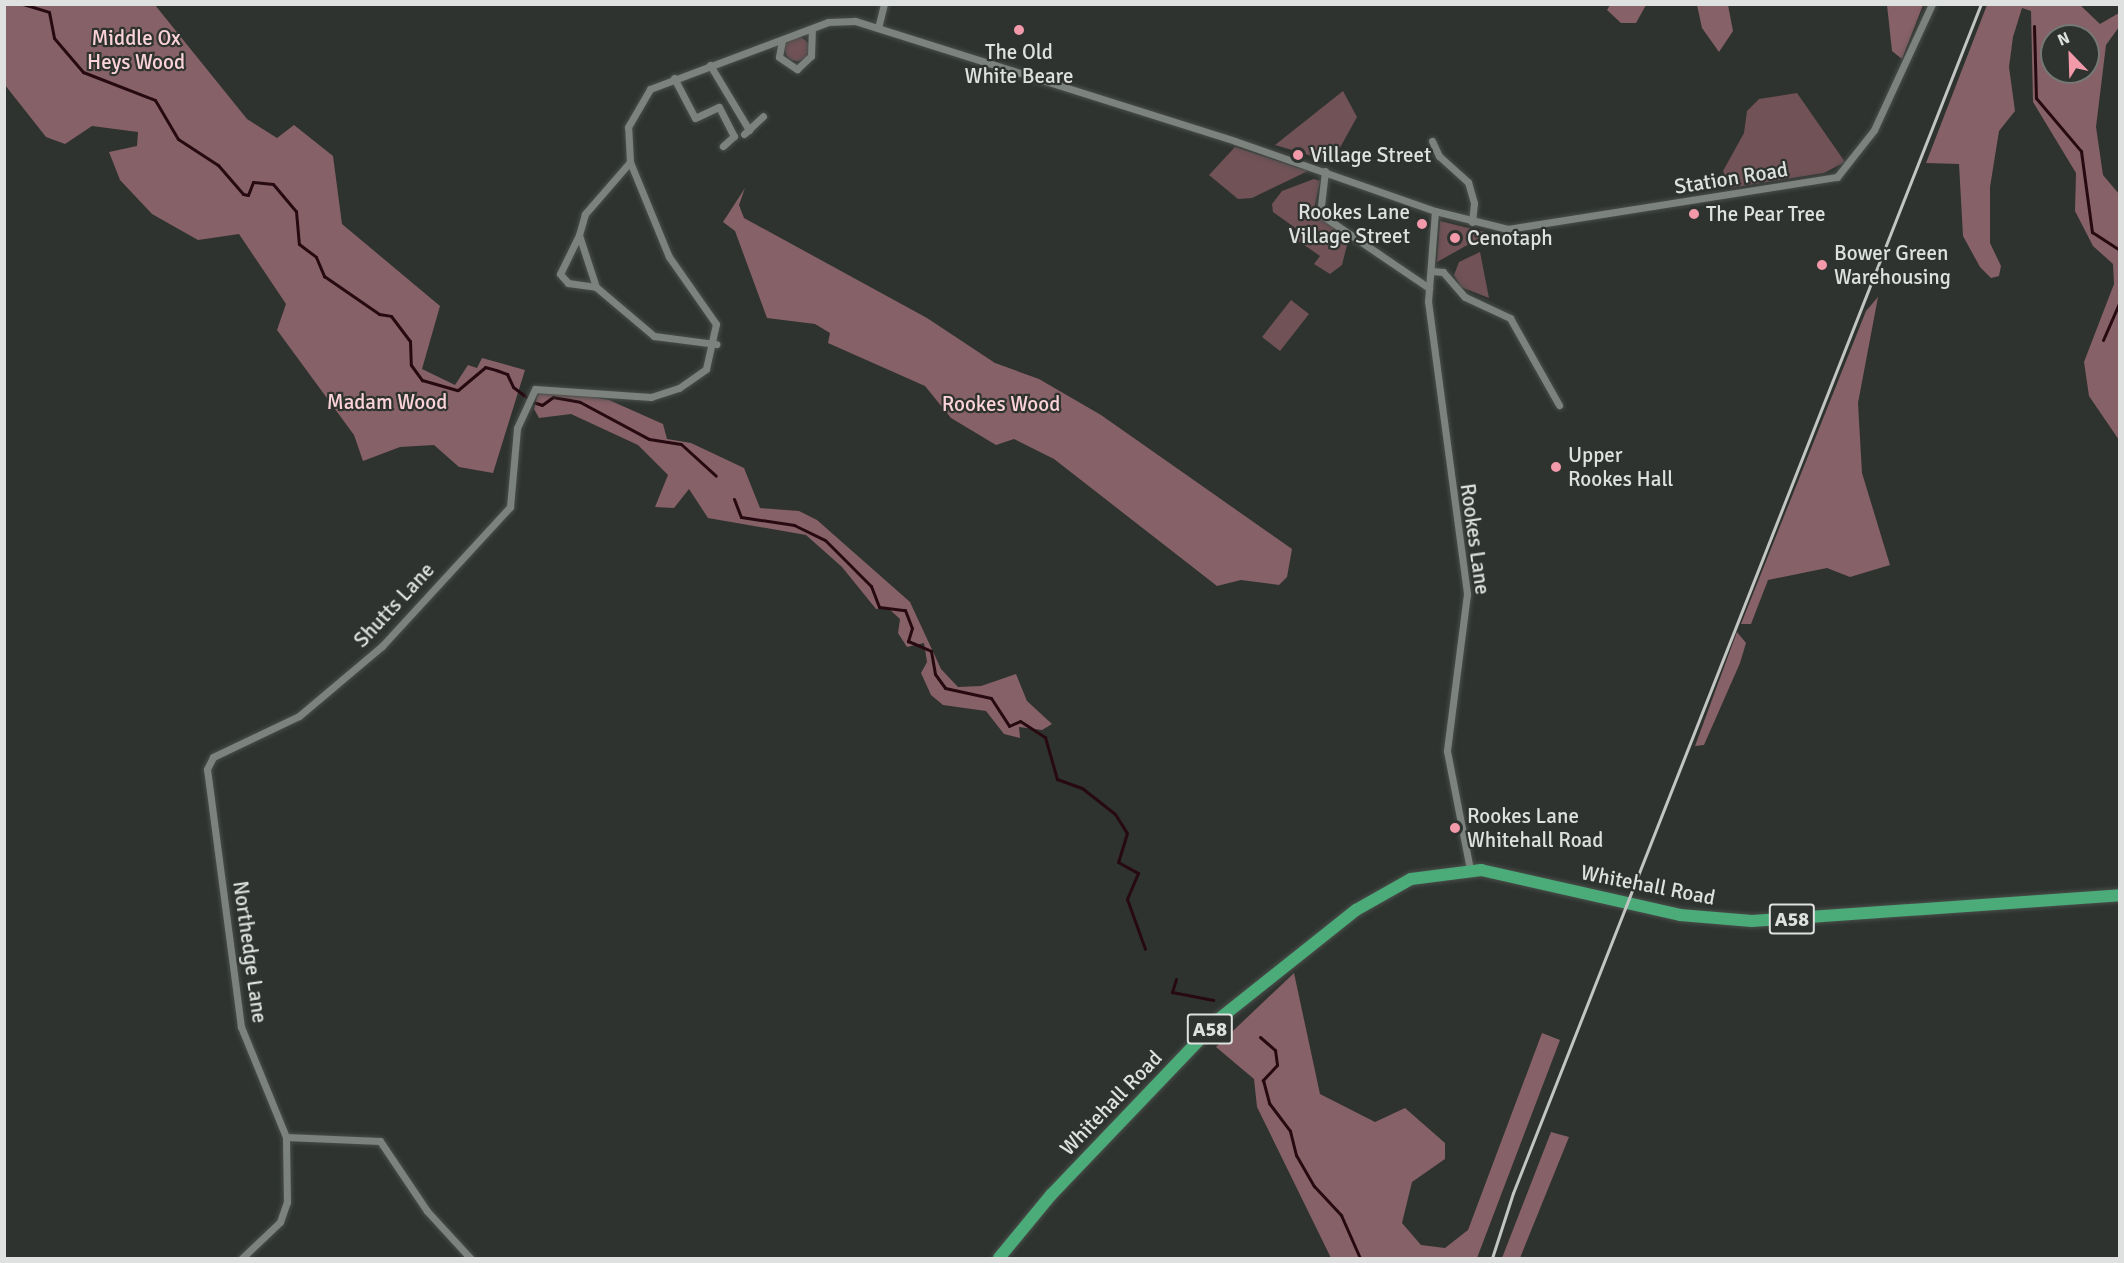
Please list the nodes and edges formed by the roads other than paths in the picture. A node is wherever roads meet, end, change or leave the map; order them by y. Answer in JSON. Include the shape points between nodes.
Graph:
{"nodes":[{"id":1,"x":884,"y":4,"type":"edge"},
{"id":2,"x":1932,"y":4,"type":"edge"},
{"id":3,"x":878,"y":28,"type":"junction"},
{"id":4,"x":812,"y":29,"type":"junction"},
{"id":5,"x":782,"y":41,"type":"junction"},
{"id":6,"x":710,"y":65,"type":"junction"},
{"id":7,"x":674,"y":78,"type":"junction"},
{"id":8,"x":763,"y":116,"type":"dead end"},
{"id":9,"x":1432,"y":141,"type":"dead end"},
{"id":10,"x":723,"y":147,"type":"dead end"},
{"id":11,"x":630,"y":162,"type":"junction"},
{"id":12,"x":1325,"y":171,"type":"junction"},
{"id":13,"x":1435,"y":211,"type":"junction"},
{"id":14,"x":1472,"y":222,"type":"junction"},
{"id":15,"x":579,"y":235,"type":"junction"},
{"id":16,"x":1432,"y":271,"type":"junction"},
{"id":17,"x":596,"y":287,"type":"junction"},
{"id":18,"x":1429,"y":288,"type":"junction"},
{"id":19,"x":716,"y":344,"type":"junction"},
{"id":20,"x":1559,"y":405,"type":"dead end"},
{"id":21,"x":207,"y":769,"type":"joint"},
{"id":22,"x":1470,"y":869,"type":"junction"},
{"id":23,"x":2120,"y":895,"type":"edge"},
{"id":24,"x":286,"y":1137,"type":"junction"},
{"id":25,"x":242,"y":1258,"type":"edge"},
{"id":26,"x":470,"y":1258,"type":"edge"},
{"id":27,"x":999,"y":1258,"type":"edge"}],
"edges":[{"from":1,"to":3,"type":"street"},
{"from":2,"to":14,"type":"street","name":"Station Road","via":[[1879,122],[1854,162],[1837,177],[1508,229]]},
{"from":3,"to":4,"type":"street","via":[[841,20]]},
{"from":3,"to":12,"type":"street"},
{"from":4,"to":5,"type":"street"},
{"from":4,"to":5,"type":"street","via":[[811,56],[797,69],[779,57]]},
{"from":5,"to":6,"type":"street"},
{"from":6,"to":7,"type":"street"},
{"from":6,"to":8,"type":"street","via":[[746,132]]},
{"from":7,"to":10,"type":"street","via":[[695,118],[719,107],[734,136]]},
{"from":7,"to":11,"type":"street","via":[[650,89],[634,114],[627,141]]},
{"from":9,"to":14,"type":"street","via":[[1439,156],[1468,182],[1474,203]]},
{"from":11,"to":15,"type":"street","via":[[589,204]]},
{"from":11,"to":19,"type":"street","via":[[669,256],[711,313]]},
{"from":12,"to":13,"type":"street"},
{"from":12,"to":18,"type":"street","via":[[1320,214]]},
{"from":13,"to":14,"type":"street","name":"Station Road"},
{"from":13,"to":16,"type":"street","name":"Rookes Lane"},
{"from":15,"to":17,"type":"street"},
{"from":15,"to":17,"type":"street","via":[[560,274],[568,283]]},
{"from":16,"to":18,"type":"street","name":"Rookes Lane"},
{"from":16,"to":20,"type":"street","via":[[1443,272],[1465,297],[1510,318]]},
{"from":17,"to":19,"type":"street","via":[[654,336]]},
{"from":18,"to":22,"type":"street","name":"Rookes Lane","via":[[1467,594],[1447,751]]},
{"from":19,"to":21,"type":"street","name":"Shutts Lane","via":[[706,369],[694,380],[651,397],[533,391],[525,403],[510,507],[382,646],[299,716],[213,757]]},
{"from":21,"to":24,"type":"street","name":"Northedge Lane","via":[[241,1027]]},
{"from":22,"to":23,"type":"highway","name":"Whitehall Road","number":"A58","via":[[1680,915],[1752,921]]},
{"from":22,"to":27,"type":"highway","name":"Whitehall Road","number":"A58","via":[[1433,872],[1389,890],[1219,1019],[1051,1195]]},
{"from":24,"to":25,"type":"street","name":"Northedge Lane","via":[[287,1202],[280,1222]]},
{"from":24,"to":26,"type":"street","via":[[380,1141],[427,1211]]}]}
